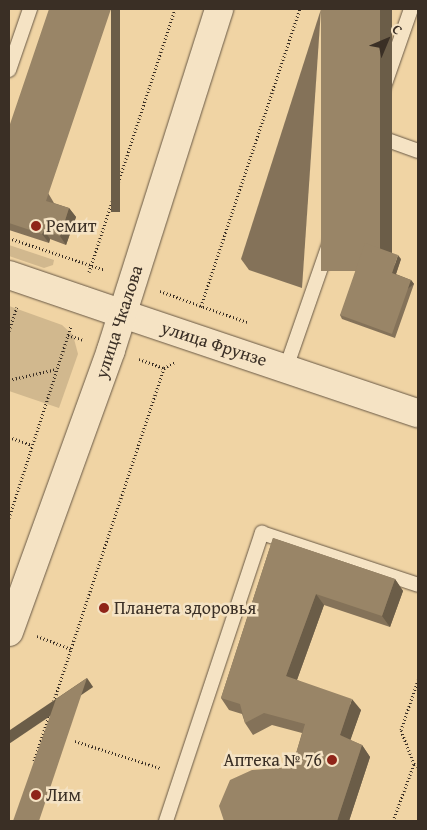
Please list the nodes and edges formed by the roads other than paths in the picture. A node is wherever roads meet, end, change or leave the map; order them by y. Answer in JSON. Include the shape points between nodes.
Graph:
{"nodes":[{"id":1,"x":30,"y":9,"type":"edge"},
{"id":2,"x":220,"y":9,"type":"edge"},
{"id":3,"x":411,"y":9,"type":"edge"},
{"id":4,"x":9,"y":70,"type":"edge"},
{"id":5,"x":368,"y":133,"type":"junction"},
{"id":6,"x":418,"y":151,"type":"edge"},
{"id":7,"x":9,"y":275,"type":"edge"},
{"id":8,"x":123,"y":314,"type":"junction"},
{"id":9,"x":286,"y":368,"type":"junction"},
{"id":10,"x":418,"y":412,"type":"edge"},
{"id":11,"x":418,"y":585,"type":"edge"},
{"id":12,"x":9,"y":632,"type":"edge"},
{"id":13,"x":166,"y":821,"type":"edge"}],
"edges":[{"from":1,"to":4,"type":"lane"},
{"from":2,"to":8,"type":"main road","name":"улица Чкалова"},
{"from":3,"to":5,"type":"lane"},
{"from":5,"to":6,"type":"lane"},
{"from":5,"to":9,"type":"lane"},
{"from":7,"to":8,"type":"main road","name":"улица Фрунзе"},
{"from":8,"to":9,"type":"main road","name":"улица Фрунзе"},
{"from":8,"to":12,"type":"main road","name":"улица Чкалова"},
{"from":9,"to":10,"type":"main road","name":"улица Фрунзе"},
{"from":11,"to":13,"type":"lane","via":[[262,533]]}]}
